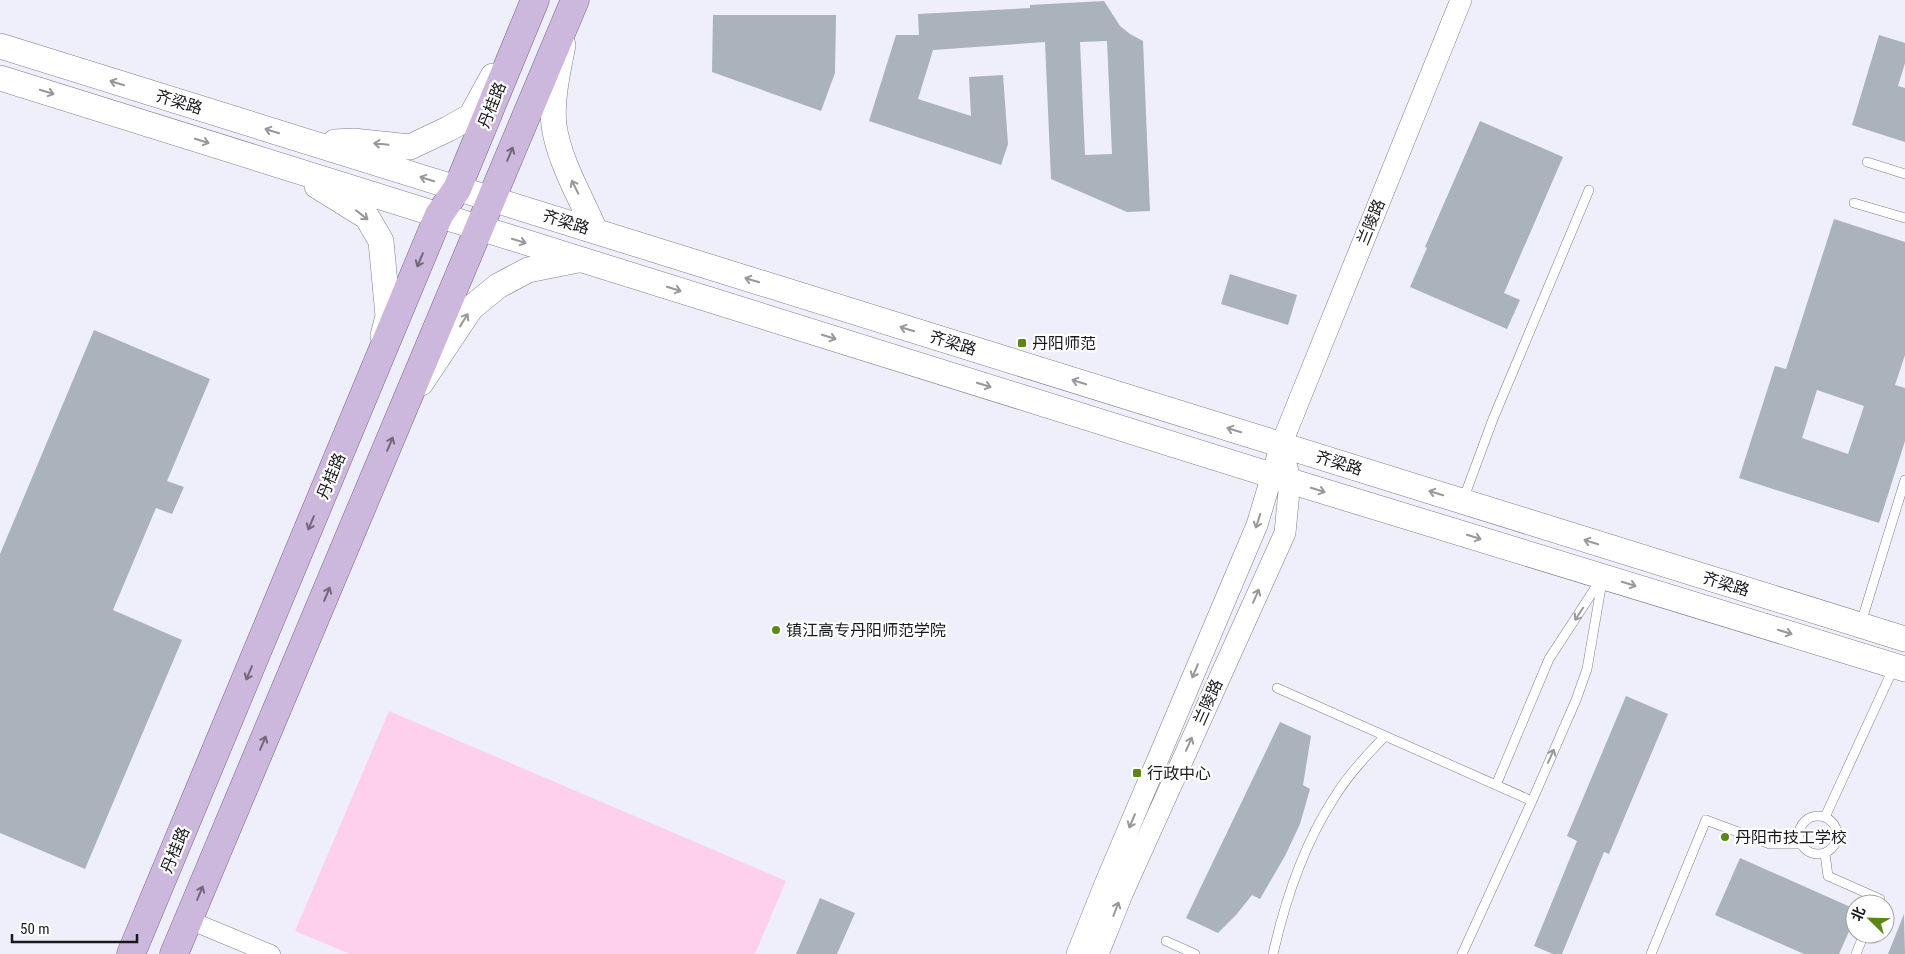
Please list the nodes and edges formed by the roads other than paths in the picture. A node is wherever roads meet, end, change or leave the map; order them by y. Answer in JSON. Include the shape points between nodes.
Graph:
{"nodes":[{"id":1,"x":1461,"y":0,"type":"edge"},
{"id":2,"x":534,"y":3,"type":"edge"},
{"id":3,"x":571,"y":9,"type":"edge"},
{"id":4,"x":0,"y":46,"type":"edge"},
{"id":5,"x":0,"y":78,"type":"edge"},
{"id":6,"x":308,"y":142,"type":"junction"},
{"id":7,"x":1867,"y":162,"type":"dead end"},
{"id":8,"x":292,"y":169,"type":"junction"},
{"id":9,"x":1905,"y":174,"type":"edge"},
{"id":10,"x":457,"y":189,"type":"junction"},
{"id":11,"x":1589,"y":190,"type":"dead end"},
{"id":12,"x":490,"y":199,"type":"junction"},
{"id":13,"x":1854,"y":202,"type":"dead end"},
{"id":14,"x":439,"y":215,"type":"junction"},
{"id":15,"x":1905,"y":218,"type":"edge"},
{"id":16,"x":479,"y":228,"type":"junction"},
{"id":17,"x":595,"y":231,"type":"junction"},
{"id":18,"x":581,"y":260,"type":"junction"},
{"id":19,"x":373,"y":374,"type":"junction"},
{"id":20,"x":407,"y":404,"type":"junction"},
{"id":21,"x":1281,"y":445,"type":"junction"},
{"id":22,"x":1281,"y":478,"type":"junction"},
{"id":23,"x":1905,"y":480,"type":"edge"},
{"id":24,"x":1462,"y":502,"type":"junction"},
{"id":25,"x":1603,"y":576,"type":"junction"},
{"id":26,"x":1860,"y":625,"type":"junction"},
{"id":27,"x":1905,"y":639,"type":"edge"},
{"id":28,"x":1900,"y":667,"type":"edge"},
{"id":29,"x":1277,"y":688,"type":"dead end"},
{"id":30,"x":1385,"y":736,"type":"junction"},
{"id":31,"x":1496,"y":785,"type":"junction"},
{"id":32,"x":1532,"y":801,"type":"junction"},
{"id":33,"x":1825,"y":817,"type":"junction"},
{"id":34,"x":1800,"y":844,"type":"junction"},
{"id":35,"x":1825,"y":854,"type":"junction"},
{"id":36,"x":1869,"y":894,"type":"edge"},
{"id":37,"x":189,"y":920,"type":"junction"},
{"id":38,"x":1166,"y":941,"type":"dead end"},
{"id":39,"x":132,"y":954,"type":"edge"},
{"id":40,"x":174,"y":954,"type":"edge"},
{"id":41,"x":271,"y":954,"type":"edge"},
{"id":42,"x":1077,"y":954,"type":"edge"},
{"id":43,"x":1098,"y":954,"type":"edge"},
{"id":44,"x":1195,"y":954,"type":"edge"},
{"id":45,"x":1273,"y":954,"type":"edge"},
{"id":46,"x":1462,"y":954,"type":"edge"},
{"id":47,"x":1651,"y":954,"type":"edge"}],
"edges":[{"from":1,"to":21,"type":"street","name":"兰陵路"},
{"from":2,"to":6,"type":"main road","one_way":true,"via":[[471,116],[410,147],[352,141]]},
{"from":2,"to":10,"type":"main road","name":"丹桂路"},
{"from":12,"to":3,"type":"main road","one_way":true},
{"from":17,"to":3,"type":"main road","one_way":true,"via":[[564,166],[554,126],[555,86]]},
{"from":6,"to":4,"type":"main road","name":"齐梁路","one_way":true},
{"from":5,"to":8,"type":"main road","name":"齐梁路","one_way":true},
{"from":10,"to":6,"type":"main road","name":"齐梁路","one_way":true},
{"from":7,"to":9,"type":"lane"},
{"from":8,"to":14,"type":"main road","name":"齐梁路"},
{"from":8,"to":19,"type":"main road","one_way":true,"via":[[367,217],[381,241],[388,316]]},
{"from":10,"to":12,"type":"main road","name":"齐梁路"},
{"from":10,"to":14,"type":"main road","name":"丹桂路"},
{"from":11,"to":24,"type":"lane","via":[[1493,419]]},
{"from":12,"to":16,"type":"main road"},
{"from":12,"to":17,"type":"main road","name":"齐梁路"},
{"from":13,"to":15,"type":"lane"},
{"from":14,"to":16,"type":"main road","name":"齐梁路"},
{"from":14,"to":19,"type":"main road","name":"丹桂路","one_way":true},
{"from":16,"to":18,"type":"main road","name":"齐梁路","one_way":true},
{"from":16,"to":20,"type":"main road"},
{"from":21,"to":17,"type":"main road","name":"齐梁路","one_way":true},
{"from":20,"to":18,"type":"main road","one_way":true,"via":[[471,308],[498,286],[528,270]]},
{"from":18,"to":22,"type":"main road","name":"齐梁路","one_way":true},
{"from":19,"to":39,"type":"main road","name":"丹桂路","one_way":true},
{"from":37,"to":20,"type":"main road","one_way":true},
{"from":21,"to":22,"type":"street","name":"兰陵路"},
{"from":24,"to":21,"type":"main road","name":"齐梁路","one_way":true},
{"from":22,"to":25,"type":"main road","name":"齐梁路","one_way":true},
{"from":22,"to":42,"type":"street","name":"兰陵路","one_way":true,"via":[[1257,525]]},
{"from":43,"to":22,"type":"street","name":"兰陵路","one_way":true,"via":[[1285,533]]},
{"from":23,"to":26,"type":"lane"},
{"from":26,"to":24,"type":"main road","name":"齐梁路","one_way":true},
{"from":25,"to":28,"type":"main road","name":"齐梁路","one_way":true},
{"from":25,"to":31,"type":"lane","one_way":true,"via":[[1549,659]]},
{"from":32,"to":25,"type":"lane","one_way":true,"via":[[1587,669]]},
{"from":26,"to":27,"type":"main road","name":"齐梁路"},
{"from":28,"to":33,"type":"lane"},
{"from":29,"to":30,"type":"lane"},
{"from":30,"to":31,"type":"lane"},
{"from":30,"to":45,"type":"lane","via":[[1338,791],[1316,830],[1291,890]]},
{"from":31,"to":32,"type":"lane"},
{"from":32,"to":46,"type":"lane"},
{"from":33,"to":34,"type":"lane","via":[[1807,819],[1798,835]]},
{"from":33,"to":35,"type":"lane","via":[[1833,822],[1837,840]]},
{"from":34,"to":35,"type":"lane","via":[[1815,855]]},
{"from":34,"to":47,"type":"lane","via":[[1770,844],[1706,820]]},
{"from":35,"to":36,"type":"lane","via":[[1828,876]]},
{"from":37,"to":40,"type":"main road"},
{"from":37,"to":41,"type":"street"},
{"from":38,"to":44,"type":"lane"}]}
